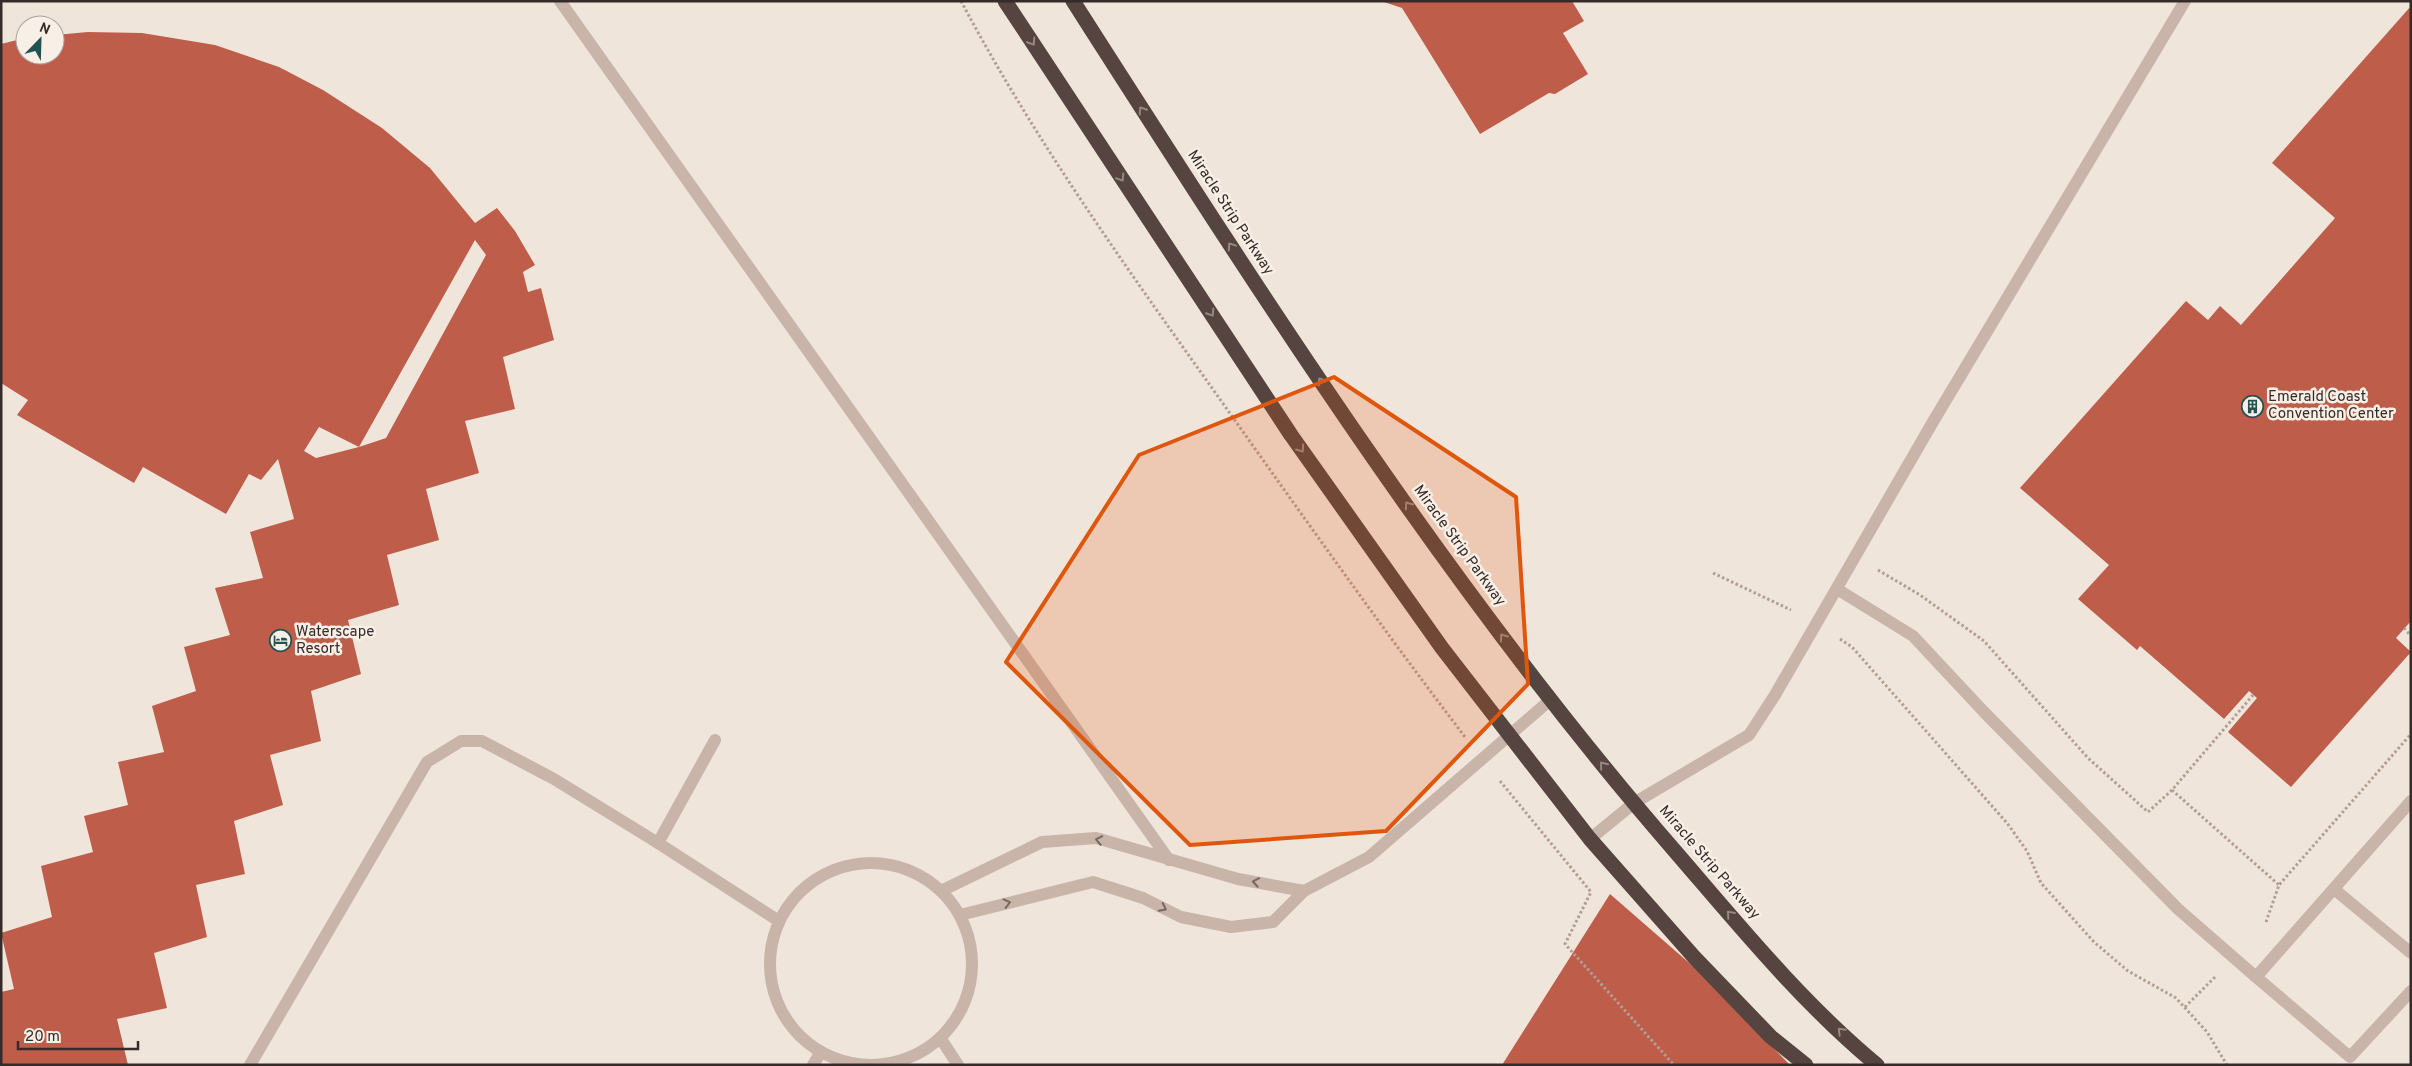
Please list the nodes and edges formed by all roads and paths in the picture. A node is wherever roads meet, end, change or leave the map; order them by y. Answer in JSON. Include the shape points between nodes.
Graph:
{"nodes":[{"id":1,"x":560,"y":1,"type":"edge"},
{"id":2,"x":961,"y":1,"type":"edge"},
{"id":3,"x":1005,"y":1,"type":"edge"},
{"id":4,"x":1073,"y":1,"type":"edge"},
{"id":5,"x":2185,"y":1,"type":"edge"},
{"id":6,"x":1855,"y":556,"type":"junction"},
{"id":7,"x":1713,"y":573,"type":"dead end"},
{"id":8,"x":1837,"y":589,"type":"junction"},
{"id":9,"x":1818,"y":622,"type":"junction"},
{"id":10,"x":2404,"y":628,"type":"dead end"},
{"id":11,"x":2411,"y":636,"type":"edge"},
{"id":12,"x":2253,"y":695,"type":"dead end"},
{"id":13,"x":1550,"y":701,"type":"junction"},
{"id":14,"x":2411,"y":734,"type":"edge"},
{"id":15,"x":1507,"y":735,"type":"junction"},
{"id":16,"x":715,"y":740,"type":"dead end"},
{"id":17,"x":1481,"y":758,"type":"junction"},
{"id":18,"x":2172,"y":790,"type":"junction"},
{"id":19,"x":2411,"y":801,"type":"edge"},
{"id":20,"x":1634,"y":803,"type":"junction"},
{"id":21,"x":1590,"y":839,"type":"junction"},
{"id":22,"x":658,"y":843,"type":"junction"},
{"id":23,"x":1169,"y":860,"type":"junction"},
{"id":24,"x":2279,"y":885,"type":"junction"},
{"id":25,"x":2334,"y":889,"type":"junction"},
{"id":26,"x":941,"y":891,"type":"junction"},
{"id":27,"x":1304,"y":891,"type":"junction"},
{"id":28,"x":960,"y":915,"type":"junction"},
{"id":29,"x":779,"y":921,"type":"junction"},
{"id":30,"x":2411,"y":952,"type":"edge"},
{"id":31,"x":2234,"y":957,"type":"junction"},
{"id":32,"x":2256,"y":977,"type":"junction"},
{"id":33,"x":2411,"y":991,"type":"edge"},
{"id":34,"x":2186,"y":1007,"type":"junction"},
{"id":35,"x":942,"y":1039,"type":"junction"},
{"id":36,"x":821,"y":1052,"type":"junction"},
{"id":37,"x":2355,"y":1061,"type":"edge"},
{"id":38,"x":250,"y":1065,"type":"edge"},
{"id":39,"x":813,"y":1065,"type":"edge"},
{"id":40,"x":958,"y":1065,"type":"edge"},
{"id":41,"x":1674,"y":1065,"type":"edge"},
{"id":42,"x":1806,"y":1065,"type":"edge"},
{"id":43,"x":1877,"y":1065,"type":"edge"},
{"id":44,"x":2227,"y":1065,"type":"edge"}],
"edges":[{"from":1,"to":23,"type":"street"},
{"from":2,"to":17,"type":"path","via":[[988,53],[1113,248],[1388,637]]},
{"from":3,"to":15,"type":"highway","one_way":true,"via":[[1291,435]]},
{"from":13,"to":4,"type":"highway","name":"Miracle Strip Parkway","one_way":true,"via":[[1348,422]]},
{"from":5,"to":6,"type":"street"},
{"from":6,"to":8,"type":"street"},
{"from":6,"to":18,"type":"path","via":[[1920,595],[1984,641],[2088,758],[2148,812]]},
{"from":7,"to":9,"type":"path"},
{"from":8,"to":9,"type":"street"},
{"from":8,"to":31,"type":"street","via":[[1913,636],[2171,902]]},
{"from":9,"to":20,"type":"street","via":[[1749,735]]},
{"from":9,"to":34,"type":"path","via":[[1852,647],[2007,823],[2027,850],[2041,883],[2094,942],[2128,971]]},
{"from":10,"to":11,"type":"path"},
{"from":12,"to":18,"type":"path"},
{"from":13,"to":15,"type":"street"},
{"from":20,"to":13,"type":"highway","name":"Miracle Strip Parkway","one_way":true},
{"from":14,"to":24,"type":"path"},
{"from":15,"to":17,"type":"street"},
{"from":15,"to":21,"type":"highway"},
{"from":16,"to":22,"type":"street"},
{"from":17,"to":27,"type":"street","via":[[1369,857]]},
{"from":17,"to":41,"type":"path","via":[[1591,892],[1565,944]]},
{"from":18,"to":24,"type":"path"},
{"from":19,"to":25,"type":"street"},
{"from":20,"to":21,"type":"street"},
{"from":43,"to":20,"type":"highway","name":"Miracle Strip Parkway","one_way":true,"via":[[1776,967]]},
{"from":21,"to":42,"type":"highway","via":[[1694,957],[1771,1037]]},
{"from":22,"to":29,"type":"street"},
{"from":22,"to":38,"type":"street","via":[[554,779],[482,741],[462,741],[444,750],[427,762]]},
{"from":23,"to":26,"type":"street","one_way":true,"via":[[1096,838],[1042,842]]},
{"from":27,"to":23,"type":"street","one_way":true,"via":[[1238,879]]},
{"from":24,"to":31,"type":"path","via":[[2265,926]]},
{"from":25,"to":30,"type":"street"},
{"from":25,"to":32,"type":"street"},
{"from":26,"to":28,"type":"street"},
{"from":26,"to":29,"type":"street","via":[[915,872],[884,864],[852,864],[822,875],[797,895]]},
{"from":28,"to":27,"type":"street","one_way":true,"via":[[1093,882],[1144,898],[1181,917],[1231,927],[1273,922]]},
{"from":28,"to":35,"type":"street","via":[[972,944],[972,976],[964,1006]]},
{"from":29,"to":36,"type":"street","via":[[771,950],[771,979],[780,1008],[798,1033]]},
{"from":31,"to":32,"type":"street"},
{"from":31,"to":34,"type":"path"},
{"from":32,"to":37,"type":"street"},
{"from":33,"to":37,"type":"street"},
{"from":34,"to":44,"type":"path","via":[[2207,1032]]},
{"from":35,"to":36,"type":"street","via":[[920,1054],[888,1064],[853,1063]]},
{"from":35,"to":40,"type":"street"},
{"from":36,"to":39,"type":"street"}]}
